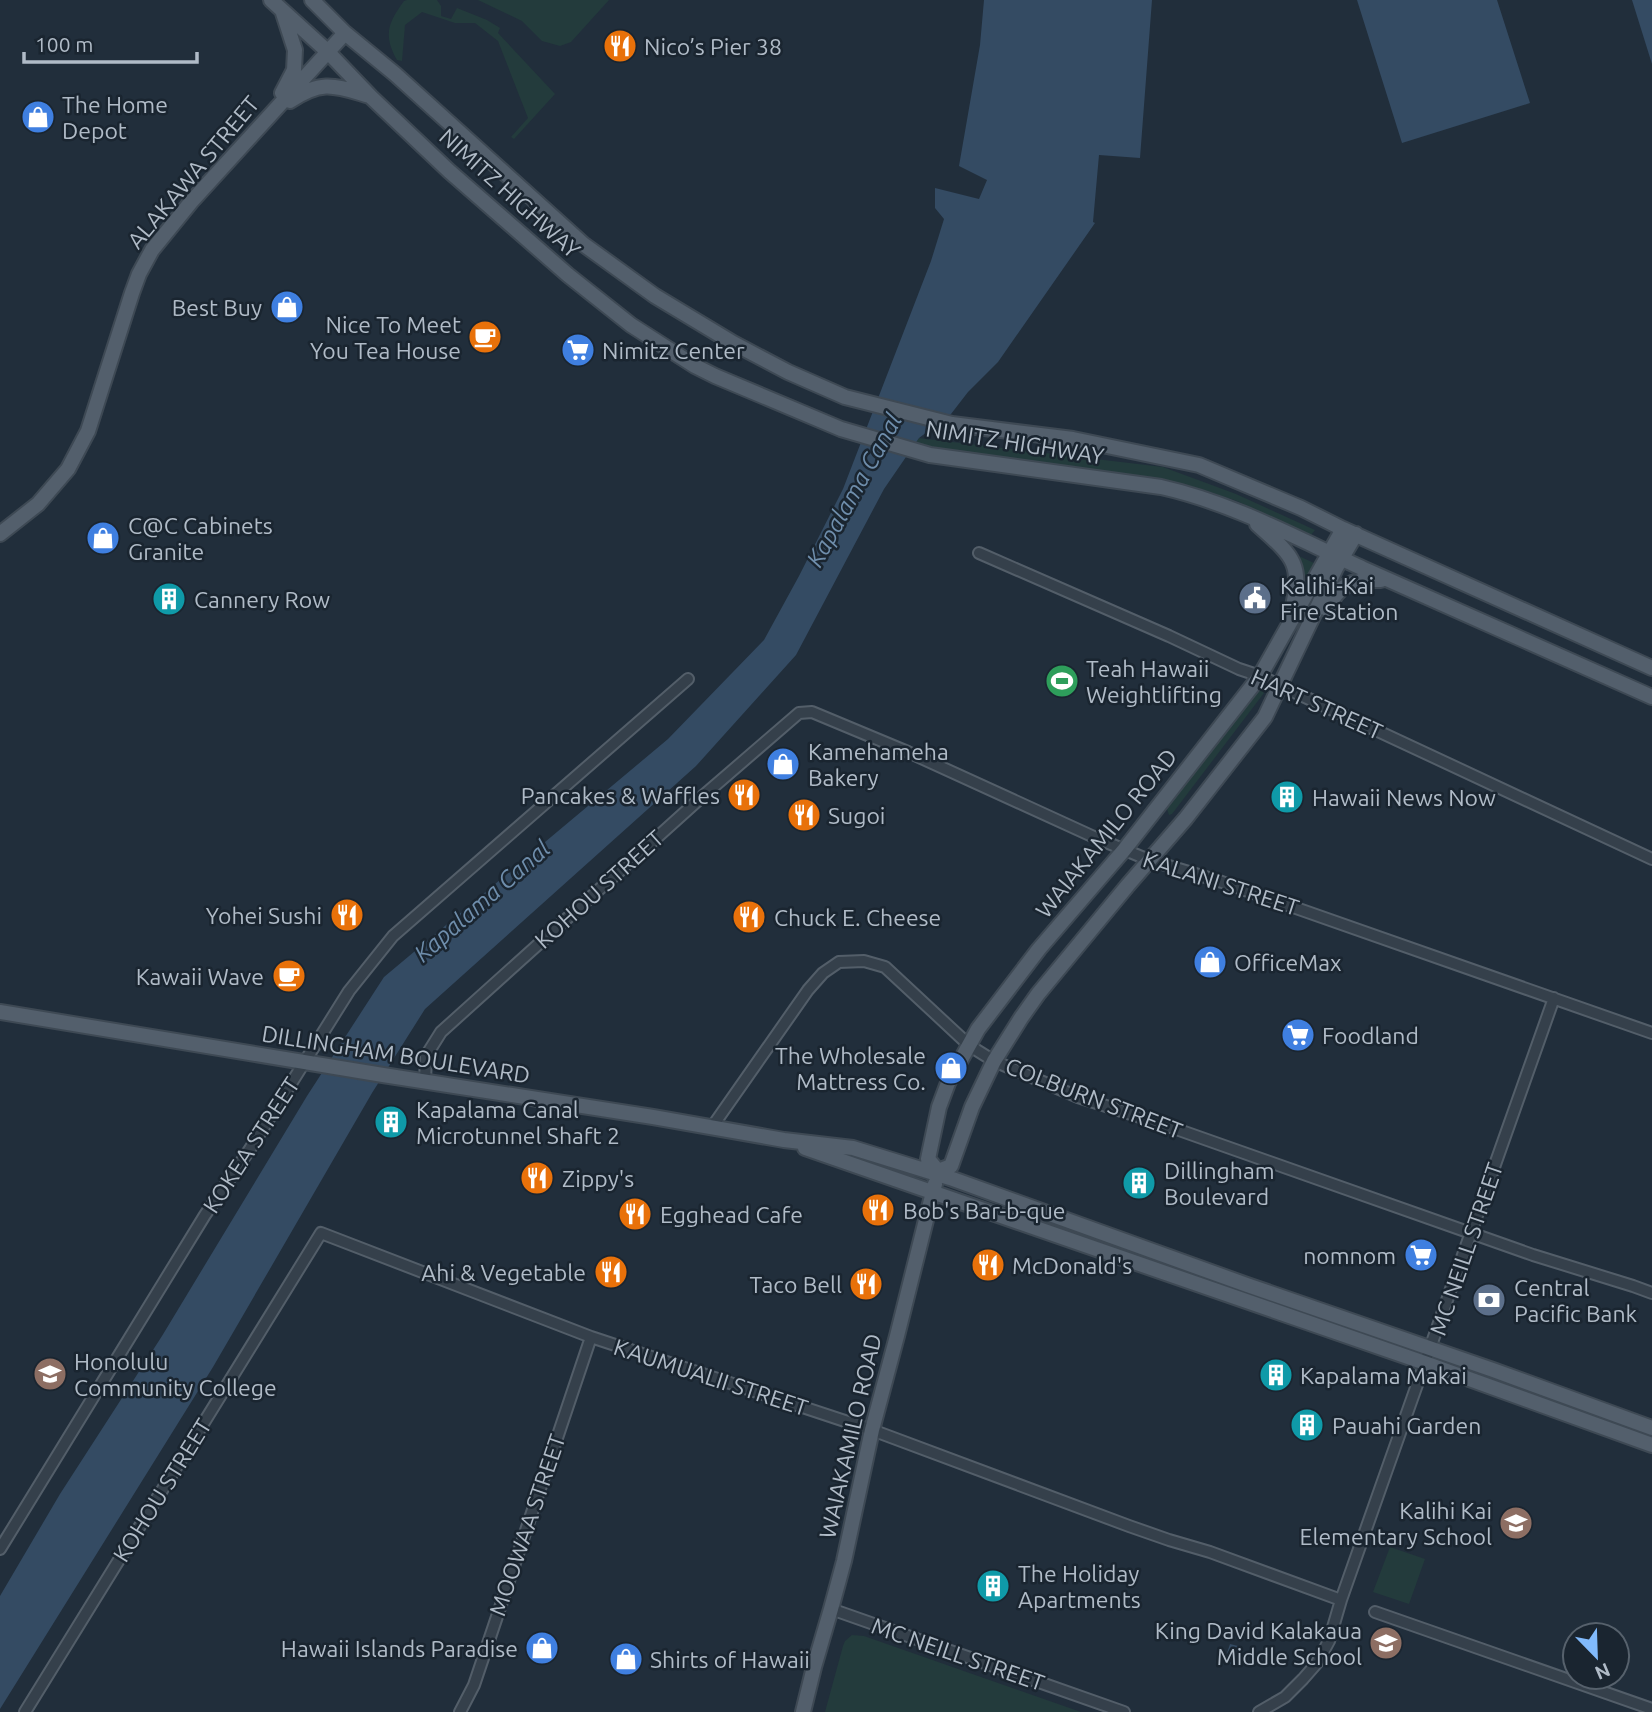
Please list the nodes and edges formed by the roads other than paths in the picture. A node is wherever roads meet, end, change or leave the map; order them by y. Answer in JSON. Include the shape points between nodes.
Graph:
{"nodes":[{"id":1,"x":271,"y":0,"type":"edge"},
{"id":2,"x":312,"y":0,"type":"edge"},
{"id":3,"x":282,"y":10,"type":"junction"},
{"id":4,"x":345,"y":33,"type":"junction"},
{"id":5,"x":327,"y":51,"type":"junction"},
{"id":6,"x":371,"y":97,"type":"junction"},
{"id":7,"x":272,"y":113,"type":"junction"},
{"id":8,"x":1246,"y":514,"type":"junction"},
{"id":9,"x":1350,"y":532,"type":"junction"},
{"id":10,"x":0,"y":534,"type":"edge"},
{"id":11,"x":979,"y":553,"type":"dead end"},
{"id":12,"x":1336,"y":556,"type":"junction"},
{"id":13,"x":1389,"y":580,"type":"junction"},
{"id":14,"x":1287,"y":632,"type":"junction"},
{"id":15,"x":1301,"y":645,"type":"junction"},
{"id":16,"x":1652,"y":668,"type":"edge"},
{"id":17,"x":1260,"y":676,"type":"junction"},
{"id":18,"x":688,"y":679,"type":"dead end"},
{"id":19,"x":1280,"y":686,"type":"junction"},
{"id":20,"x":1652,"y":697,"type":"edge"},
{"id":21,"x":799,"y":713,"type":"joint"},
{"id":22,"x":1124,"y":850,"type":"junction"},
{"id":23,"x":1652,"y":859,"type":"edge"},
{"id":24,"x":1149,"y":860,"type":"junction"},
{"id":25,"x":1554,"y":998,"type":"junction"},
{"id":26,"x":0,"y":1012,"type":"edge"},
{"id":27,"x":1652,"y":1033,"type":"edge"},
{"id":28,"x":970,"y":1046,"type":"junction"},
{"id":29,"x":994,"y":1060,"type":"junction"},
{"id":30,"x":304,"y":1062,"type":"junction"},
{"id":31,"x":425,"y":1082,"type":"junction"},
{"id":32,"x":712,"y":1127,"type":"junction"},
{"id":33,"x":784,"y":1140,"type":"junction"},
{"id":34,"x":937,"y":1172,"type":"junction"},
{"id":35,"x":932,"y":1192,"type":"junction"},
{"id":36,"x":321,"y":1233,"type":"joint"},
{"id":37,"x":1472,"y":1233,"type":"junction"},
{"id":38,"x":1652,"y":1293,"type":"edge"},
{"id":39,"x":591,"y":1337,"type":"junction"},
{"id":40,"x":1431,"y":1349,"type":"junction"},
{"id":41,"x":1425,"y":1363,"type":"junction"},
{"id":42,"x":1652,"y":1428,"type":"edge"},
{"id":43,"x":872,"y":1430,"type":"junction"},
{"id":44,"x":1652,"y":1445,"type":"edge"},
{"id":45,"x":0,"y":1549,"type":"edge"},
{"id":46,"x":1341,"y":1600,"type":"junction"},
{"id":47,"x":831,"y":1609,"type":"junction"},
{"id":48,"x":1375,"y":1612,"type":"dead end"},
{"id":49,"x":1652,"y":1709,"type":"edge"},
{"id":50,"x":1116,"y":1711,"type":"edge"},
{"id":51,"x":25,"y":1712,"type":"edge"},
{"id":52,"x":460,"y":1712,"type":"edge"},
{"id":53,"x":803,"y":1712,"type":"edge"},
{"id":54,"x":1259,"y":1712,"type":"edge"}],
"edges":[{"from":1,"to":3,"type":"main road","name":"NIMITZ HIGHWAY"},
{"from":2,"to":4,"type":"main road","name":"NIMITZ HIGHWAY"},
{"from":3,"to":5,"type":"main road","name":"NIMITZ HIGHWAY"},
{"from":3,"to":7,"type":"main road","via":[[295,50],[294,70]]},
{"from":4,"to":5,"type":"main road","name":"ALAKAWA STREET"},
{"from":4,"to":9,"type":"main road","name":"NIMITZ HIGHWAY","via":[[593,252],[655,296],[788,372],[845,397],[952,424],[1073,439],[1199,465]]},
{"from":5,"to":6,"type":"main road","name":"NIMITZ HIGHWAY"},
{"from":5,"to":7,"type":"main road","name":"ALAKAWA STREET"},
{"from":6,"to":7,"type":"main road","via":[[339,87],[318,87]]},
{"from":6,"to":8,"type":"main road","name":"NIMITZ HIGHWAY","via":[[548,258],[631,325],[715,376],[841,429],[930,455],[1178,490]]},
{"from":7,"to":10,"type":"main road","name":"ALAKAWA STREET","via":[[152,250],[132,293],[89,431],[68,469],[38,504]]},
{"from":8,"to":12,"type":"main road","name":"NIMITZ HIGHWAY"},
{"from":8,"to":14,"type":"main road","via":[[1290,554],[1297,592]]},
{"from":9,"to":12,"type":"main road","name":"WAIAKAMILO ROAD"},
{"from":9,"to":16,"type":"main road","name":"NIMITZ HIGHWAY"},
{"from":11,"to":17,"type":"street","name":"HART STREET"},
{"from":12,"to":13,"type":"main road","name":"NIMITZ HIGHWAY"},
{"from":12,"to":14,"type":"main road","name":"WAIAKAMILO ROAD"},
{"from":12,"to":15,"type":"main road","name":"WAIAKAMILO ROAD","via":[[1336,568]]},
{"from":13,"to":15,"type":"main road","via":[[1365,579],[1338,590]]},
{"from":13,"to":20,"type":"main road","name":"NIMITZ HIGHWAY"},
{"from":14,"to":17,"type":"main road","name":"WAIAKAMILO ROAD"},
{"from":15,"to":19,"type":"main road","name":"WAIAKAMILO ROAD"},
{"from":17,"to":19,"type":"street","name":"HART STREET"},
{"from":17,"to":22,"type":"main road","name":"WAIAKAMILO ROAD"},
{"from":18,"to":30,"type":"street","name":"KOKEA STREET","via":[[393,936],[349,991]]},
{"from":19,"to":23,"type":"street","name":"HART STREET"},
{"from":19,"to":24,"type":"main road","name":"WAIAKAMILO ROAD","via":[[1265,717]]},
{"from":21,"to":22,"type":"street","name":"KALANI STREET","via":[[812,712],[908,752]]},
{"from":21,"to":31,"type":"street","name":"KOHOU STREET","via":[[441,1032],[426,1056]]},
{"from":22,"to":24,"type":"street","name":"KALANI STREET"},
{"from":22,"to":28,"type":"main road","name":"WAIAKAMILO ROAD","via":[[1039,949]]},
{"from":24,"to":25,"type":"street","name":"KALANI STREET"},
{"from":24,"to":29,"type":"main road","name":"WAIAKAMILO ROAD","via":[[1038,994]]},
{"from":25,"to":27,"type":"street","name":"KALANI STREET"},
{"from":25,"to":37,"type":"street","name":"MC NEILL STREET"},
{"from":26,"to":30,"type":"main road","name":"DILLINGHAM BOULEVARD"},
{"from":28,"to":29,"type":"street","name":"COLBURN STREET"},
{"from":28,"to":32,"type":"street","name":"COLBURN STREET","via":[[885,967],[864,961],[839,962],[808,990]]},
{"from":28,"to":34,"type":"main road","name":"WAIAKAMILO ROAD","via":[[939,1107],[928,1159]]},
{"from":29,"to":34,"type":"main road","name":"WAIAKAMILO ROAD","via":[[951,1166]]},
{"from":29,"to":37,"type":"street","name":"COLBURN STREET","via":[[1078,1097]]},
{"from":30,"to":31,"type":"main road","name":"DILLINGHAM BOULEVARD"},
{"from":30,"to":45,"type":"street","name":"KOKEA STREET"},
{"from":31,"to":32,"type":"main road","name":"DILLINGHAM BOULEVARD"},
{"from":32,"to":33,"type":"main road","name":"DILLINGHAM BOULEVARD"},
{"from":33,"to":34,"type":"main road","name":"DILLINGHAM BOULEVARD","via":[[853,1147]]},
{"from":33,"to":35,"type":"main road","name":"DILLINGHAM BOULEVARD"},
{"from":34,"to":35,"type":"main road","name":"WAIAKAMILO ROAD"},
{"from":34,"to":40,"type":"main road","name":"DILLINGHAM BOULEVARD"},
{"from":35,"to":41,"type":"main road","name":"DILLINGHAM BOULEVARD"},
{"from":35,"to":43,"type":"main road","name":"WAIAKAMILO ROAD"},
{"from":36,"to":39,"type":"street","name":"KAUMUALII STREET"},
{"from":36,"to":51,"type":"street","name":"KOHOU STREET"},
{"from":37,"to":38,"type":"street","name":"COLBURN STREET"},
{"from":37,"to":40,"type":"street","name":"MC NEILL STREET"},
{"from":39,"to":43,"type":"street","name":"KAUMUALII STREET"},
{"from":39,"to":52,"type":"street","name":"MOOWAA STREET","via":[[474,1685]]},
{"from":40,"to":41,"type":"street","name":"MC NEILL STREET"},
{"from":40,"to":42,"type":"main road","name":"DILLINGHAM BOULEVARD"},
{"from":41,"to":44,"type":"main road","name":"DILLINGHAM BOULEVARD"},
{"from":41,"to":46,"type":"street","name":"MC NEILL STREET"},
{"from":43,"to":46,"type":"street","name":"KAUMUALII STREET"},
{"from":43,"to":47,"type":"main road","name":"WAIAKAMILO ROAD"},
{"from":46,"to":54,"type":"street","name":"MC NEILL STREET","via":[[1317,1663],[1285,1697]]},
{"from":47,"to":50,"type":"street","name":"MC NEILL STREET"},
{"from":47,"to":53,"type":"main road","name":"WAIAKAMILO ROAD"},
{"from":48,"to":49,"type":"street"}]}
